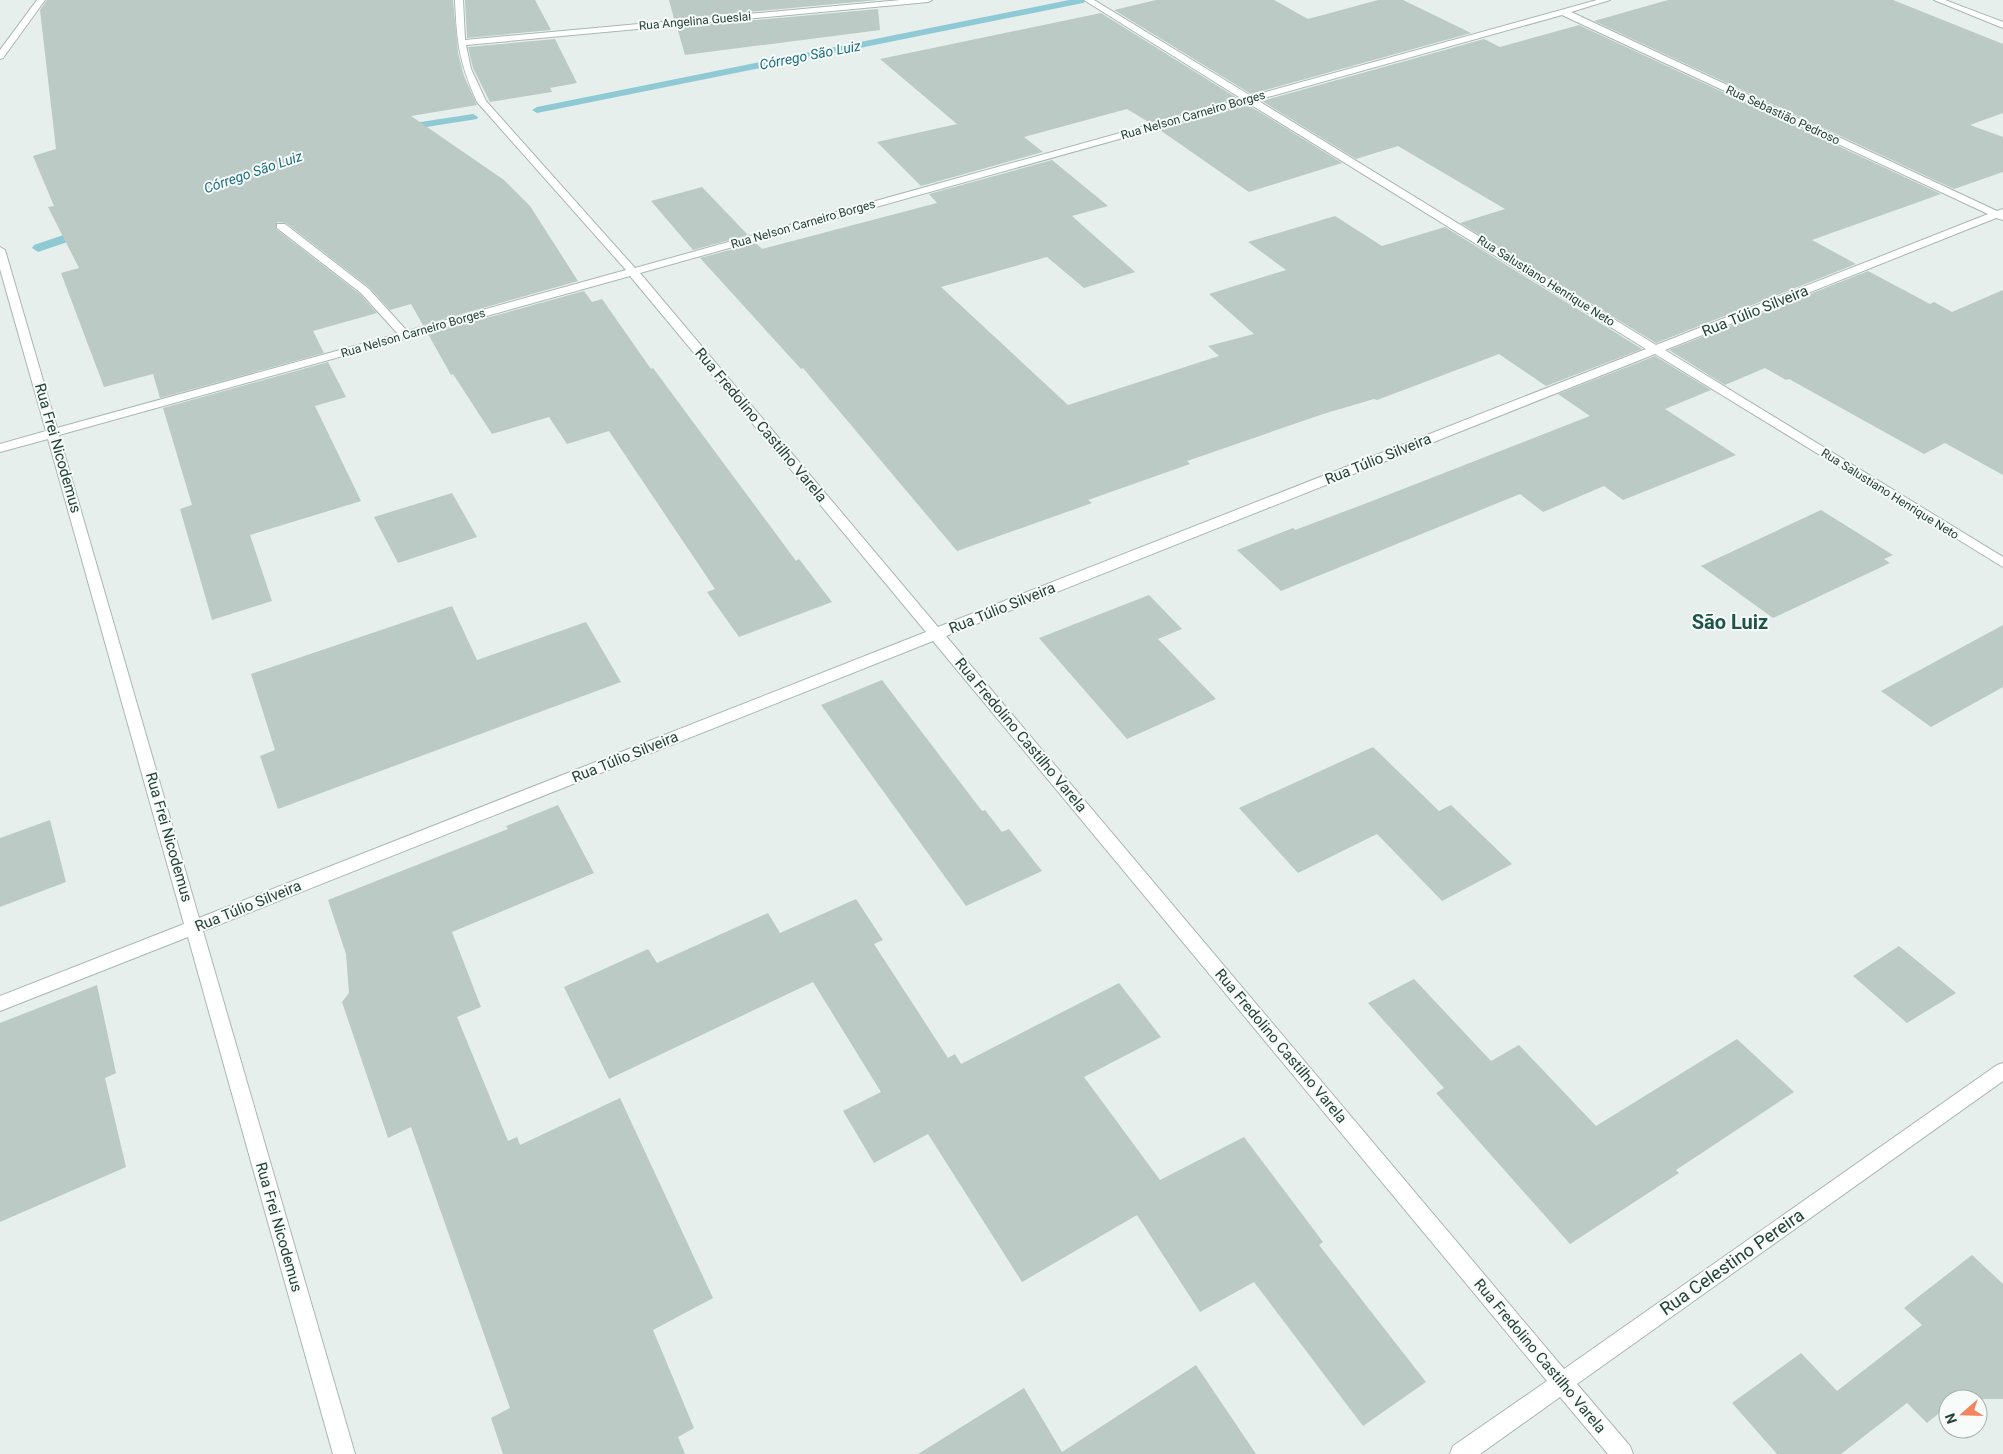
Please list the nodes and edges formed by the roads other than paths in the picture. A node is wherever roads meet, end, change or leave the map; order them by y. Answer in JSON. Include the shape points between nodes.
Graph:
{"nodes":[{"id":1,"x":41,"y":0,"type":"edge"},
{"id":2,"x":459,"y":0,"type":"edge"},
{"id":3,"x":928,"y":0,"type":"edge"},
{"id":4,"x":1088,"y":0,"type":"edge"},
{"id":5,"x":1606,"y":0,"type":"edge"},
{"id":6,"x":1938,"y":0,"type":"edge"},
{"id":7,"x":1563,"y":12,"type":"junction"},
{"id":8,"x":2003,"y":25,"type":"edge"},
{"id":9,"x":461,"y":43,"type":"junction"},
{"id":10,"x":0,"y":56,"type":"edge"},
{"id":11,"x":1250,"y":100,"type":"junction"},
{"id":12,"x":2001,"y":215,"type":"edge"},
{"id":13,"x":281,"y":226,"type":"dead end"},
{"id":14,"x":0,"y":250,"type":"edge"},
{"id":15,"x":632,"y":272,"type":"junction"},
{"id":16,"x":405,"y":335,"type":"junction"},
{"id":17,"x":1656,"y":350,"type":"junction"},
{"id":18,"x":54,"y":433,"type":"junction"},
{"id":19,"x":0,"y":448,"type":"edge"},
{"id":20,"x":2003,"y":563,"type":"edge"},
{"id":21,"x":936,"y":634,"type":"junction"},
{"id":22,"x":194,"y":927,"type":"junction"},
{"id":23,"x":0,"y":1004,"type":"edge"},
{"id":24,"x":2003,"y":1071,"type":"edge"},
{"id":25,"x":1562,"y":1382,"type":"junction"},
{"id":26,"x":344,"y":1454,"type":"edge"},
{"id":27,"x":1461,"y":1454,"type":"edge"},
{"id":28,"x":1622,"y":1454,"type":"edge"}],
"edges":[{"from":1,"to":10,"type":"street"},
{"from":2,"to":9,"type":"street","name":"Rua Fredolino Castilho Varela"},
{"from":3,"to":9,"type":"street","name":"Rua Angelina Gueslai"},
{"from":4,"to":11,"type":"street","name":"Rua Salustiano Henrique Neto"},
{"from":5,"to":7,"type":"street","name":"Rua Nelson Carneiro Borges"},
{"from":6,"to":8,"type":"street"},
{"from":7,"to":11,"type":"street","name":"Rua Nelson Carneiro Borges"},
{"from":7,"to":12,"type":"street","name":"Rua Sebastião Pedroso"},
{"from":9,"to":15,"type":"street","name":"Rua Fredolino Castilho Varela","via":[[467,69],[482,102]]},
{"from":11,"to":15,"type":"street","name":"Rua Nelson Carneiro Borges"},
{"from":11,"to":17,"type":"street","name":"Rua Salustiano Henrique Neto"},
{"from":12,"to":17,"type":"street","name":"Rua Túlio Silveira"},
{"from":13,"to":16,"type":"street","via":[[358,284]]},
{"from":14,"to":18,"type":"street","name":"Rua Frei Nicodemus"},
{"from":15,"to":16,"type":"street","name":"Rua Nelson Carneiro Borges"},
{"from":15,"to":21,"type":"street","name":"Rua Fredolino Castilho Varela"},
{"from":16,"to":18,"type":"street","name":"Rua Nelson Carneiro Borges"},
{"from":17,"to":20,"type":"street","name":"Rua Salustiano Henrique Neto"},
{"from":17,"to":21,"type":"street","name":"Rua Túlio Silveira"},
{"from":18,"to":19,"type":"street","name":"Rua Nelson Carneiro Borges"},
{"from":18,"to":22,"type":"street","name":"Rua Frei Nicodemus"},
{"from":21,"to":22,"type":"street","name":"Rua Túlio Silveira"},
{"from":21,"to":25,"type":"street","name":"Rua Fredolino Castilho Varela"},
{"from":22,"to":23,"type":"street","name":"Rua Túlio Silveira"},
{"from":22,"to":26,"type":"street","name":"Rua Frei Nicodemus"},
{"from":24,"to":25,"type":"street","name":"Rua Celestino Pereira"},
{"from":25,"to":27,"type":"street","name":"Rua Celestino Pereira"},
{"from":25,"to":28,"type":"street","name":"Rua Fredolino Castilho Varela"}]}
